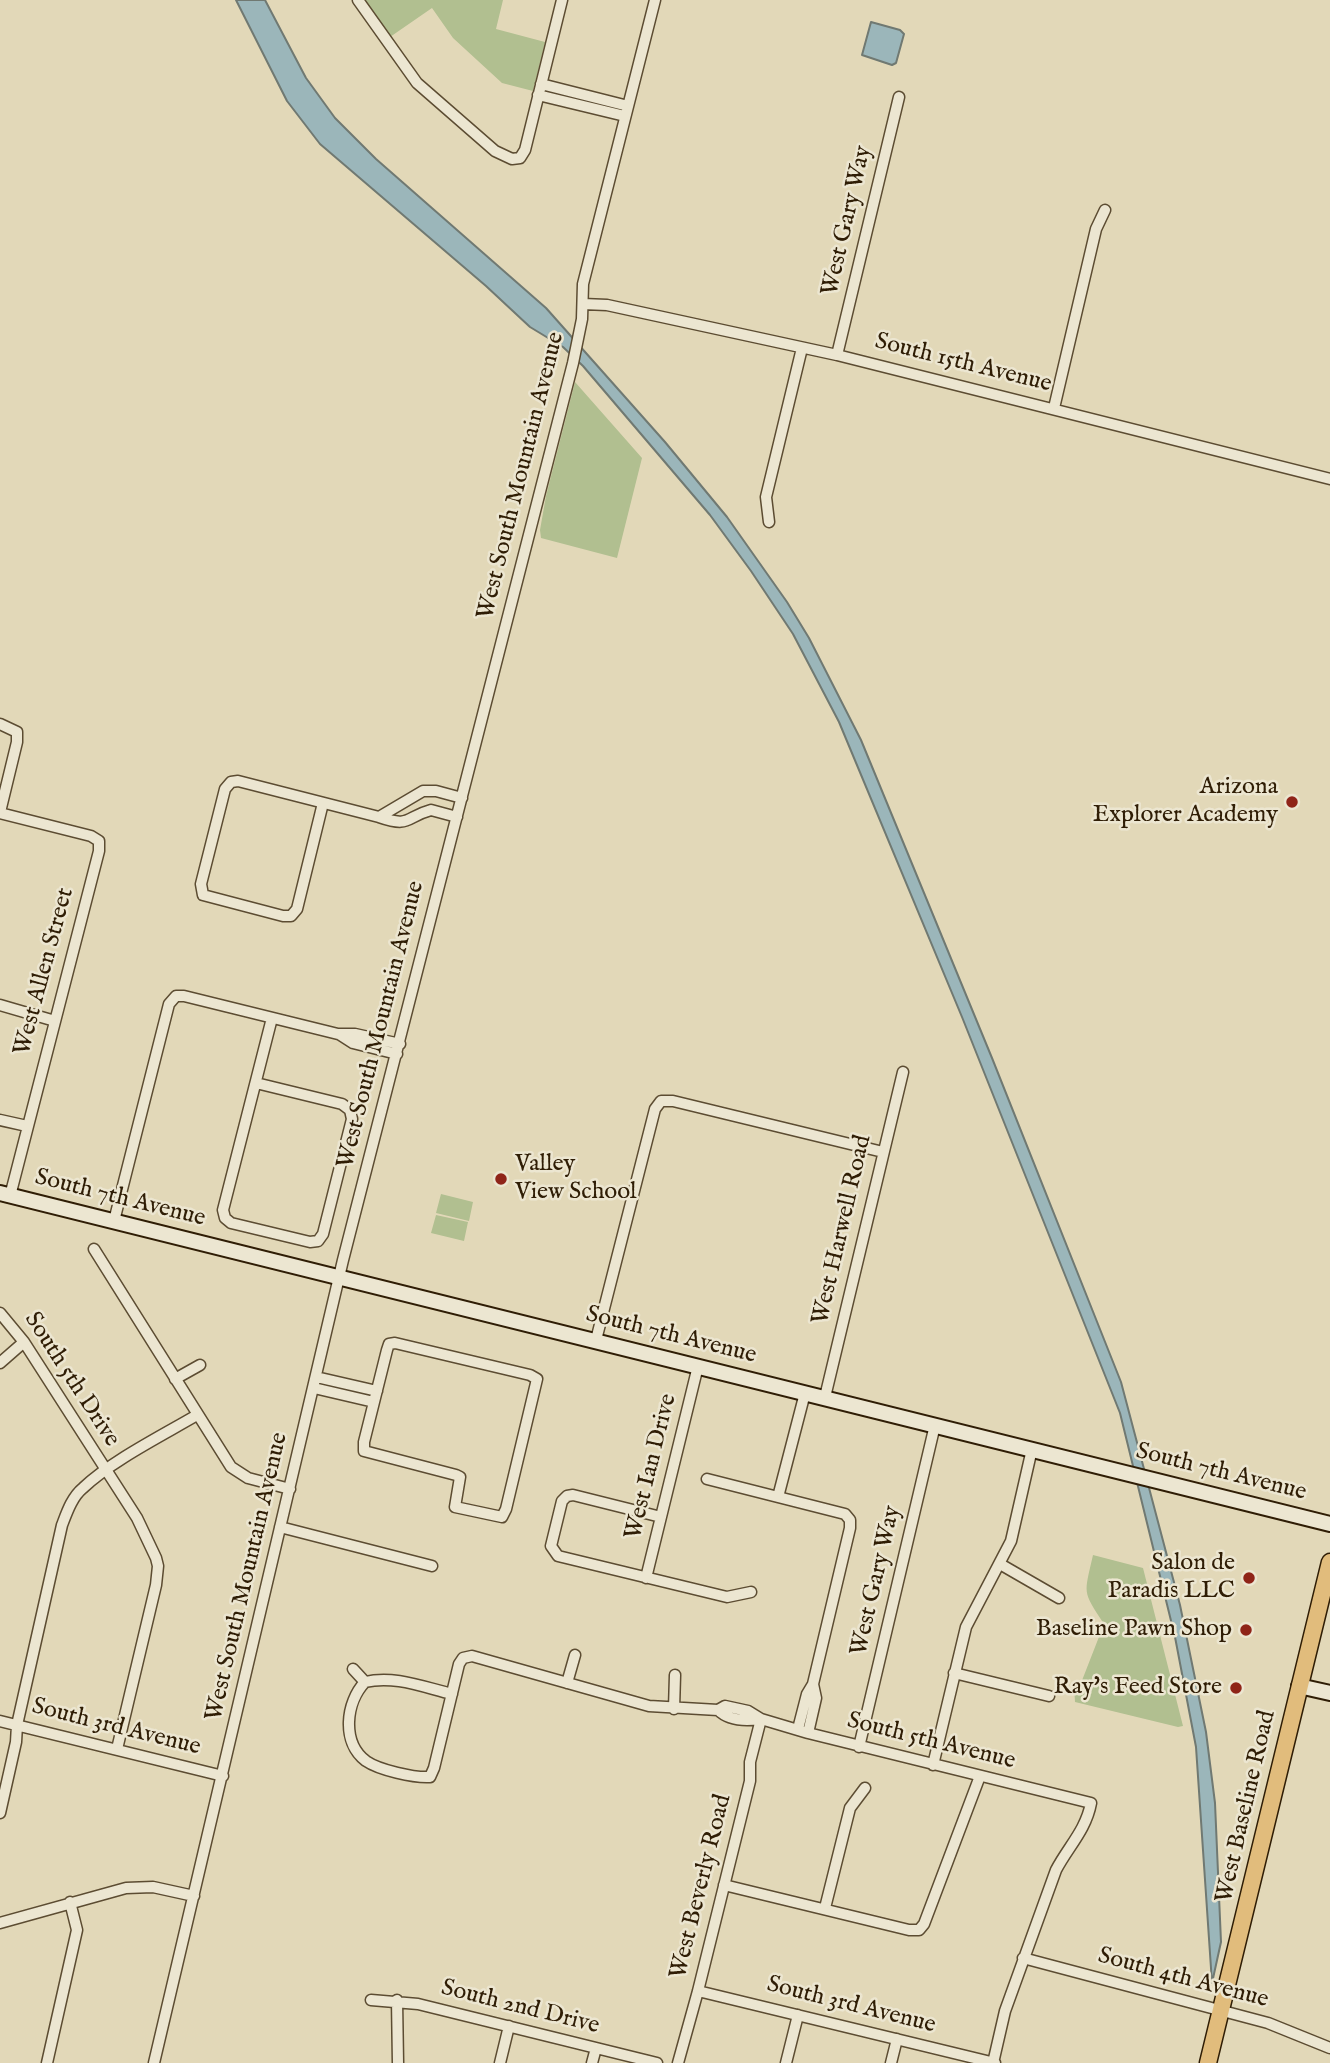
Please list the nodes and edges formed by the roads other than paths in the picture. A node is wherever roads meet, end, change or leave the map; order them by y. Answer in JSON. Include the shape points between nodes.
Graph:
{"nodes":[{"id":1,"x":358,"y":0,"type":"edge"},
{"id":2,"x":562,"y":0,"type":"edge"},
{"id":3,"x":656,"y":0,"type":"edge"},
{"id":4,"x":540,"y":89,"type":"junction"},
{"id":5,"x":899,"y":97,"type":"dead end"},
{"id":6,"x":627,"y":111,"type":"junction"},
{"id":7,"x":1105,"y":210,"type":"dead end"},
{"id":8,"x":583,"y":304,"type":"junction"},
{"id":9,"x":802,"y":348,"type":"junction"},
{"id":10,"x":837,"y":355,"type":"junction"},
{"id":11,"x":1054,"y":408,"type":"junction"},
{"id":12,"x":1330,"y":479,"type":"edge"},
{"id":13,"x":769,"y":522,"type":"dead end"},
{"id":14,"x":0,"y":724,"type":"edge"},
{"id":15,"x":420,"y":793,"type":"junction"},
{"id":16,"x":462,"y":798,"type":"junction"},
{"id":17,"x":323,"y":803,"type":"junction"},
{"id":18,"x":427,"y":811,"type":"junction"},
{"id":19,"x":0,"y":812,"type":"edge"},
{"id":20,"x":379,"y":817,"type":"junction"},
{"id":21,"x":457,"y":817,"type":"junction"},
{"id":22,"x":0,"y":1004,"type":"edge"},
{"id":23,"x":272,"y":1018,"type":"junction"},
{"id":24,"x":55,"y":1021,"type":"junction"},
{"id":25,"x":398,"y":1049,"type":"junction"},
{"id":26,"x":903,"y":1072,"type":"dead end"},
{"id":27,"x":256,"y":1083,"type":"junction"},
{"id":28,"x":0,"y":1119,"type":"edge"},
{"id":29,"x":27,"y":1126,"type":"junction"},
{"id":30,"x":883,"y":1152,"type":"junction"},
{"id":31,"x":5,"y":1195,"type":"edge"},
{"id":32,"x":114,"y":1221,"type":"junction"},
{"id":33,"x":94,"y":1249,"type":"dead end"},
{"id":34,"x":339,"y":1276,"type":"junction"},
{"id":35,"x":0,"y":1313,"type":"edge"},
{"id":36,"x":596,"y":1340,"type":"junction"},
{"id":37,"x":24,"y":1342,"type":"junction"},
{"id":38,"x":0,"y":1363,"type":"edge"},
{"id":39,"x":200,"y":1365,"type":"dead end"},
{"id":40,"x":698,"y":1366,"type":"junction"},
{"id":41,"x":175,"y":1379,"type":"junction"},
{"id":42,"x":315,"y":1383,"type":"junction"},
{"id":43,"x":804,"y":1393,"type":"junction"},
{"id":44,"x":375,"y":1397,"type":"junction"},
{"id":45,"x":825,"y":1398,"type":"junction"},
{"id":46,"x":197,"y":1415,"type":"junction"},
{"id":47,"x":935,"y":1424,"type":"junction"},
{"id":48,"x":1032,"y":1449,"type":"junction"},
{"id":49,"x":106,"y":1471,"type":"junction"},
{"id":50,"x":707,"y":1479,"type":"dead end"},
{"id":51,"x":290,"y":1489,"type":"junction"},
{"id":52,"x":778,"y":1497,"type":"junction"},
{"id":53,"x":661,"y":1517,"type":"junction"},
{"id":54,"x":1330,"y":1524,"type":"edge"},
{"id":55,"x":280,"y":1527,"type":"junction"},
{"id":56,"x":1330,"y":1562,"type":"edge"},
{"id":57,"x":1000,"y":1564,"type":"junction"},
{"id":58,"x":432,"y":1566,"type":"dead end"},
{"id":59,"x":646,"y":1578,"type":"junction"},
{"id":60,"x":751,"y":1592,"type":"dead end"},
{"id":61,"x":1059,"y":1598,"type":"dead end"},
{"id":62,"x":575,"y":1655,"type":"dead end"},
{"id":63,"x":353,"y":1670,"type":"dead end"},
{"id":64,"x":954,"y":1673,"type":"junction"},
{"id":65,"x":675,"y":1675,"type":"dead end"},
{"id":66,"x":365,"y":1682,"type":"junction"},
{"id":67,"x":567,"y":1683,"type":"junction"},
{"id":68,"x":1299,"y":1686,"type":"junction"},
{"id":69,"x":1330,"y":1693,"type":"edge"},
{"id":70,"x":452,"y":1694,"type":"junction"},
{"id":71,"x":1049,"y":1696,"type":"dead end"},
{"id":72,"x":674,"y":1709,"type":"junction"},
{"id":73,"x":761,"y":1719,"type":"junction"},
{"id":74,"x":0,"y":1721,"type":"edge"},
{"id":75,"x":17,"y":1725,"type":"junction"},
{"id":76,"x":803,"y":1731,"type":"junction"},
{"id":77,"x":859,"y":1747,"type":"junction"},
{"id":78,"x":117,"y":1749,"type":"junction"},
{"id":79,"x":933,"y":1765,"type":"junction"},
{"id":80,"x":223,"y":1776,"type":"junction"},
{"id":81,"x":980,"y":1776,"type":"junction"},
{"id":82,"x":865,"y":1787,"type":"dead end"},
{"id":83,"x":0,"y":1813,"type":"edge"},
{"id":84,"x":724,"y":1885,"type":"junction"},
{"id":85,"x":194,"y":1896,"type":"junction"},
{"id":86,"x":70,"y":1902,"type":"junction"},
{"id":87,"x":825,"y":1908,"type":"junction"},
{"id":88,"x":0,"y":1923,"type":"edge"},
{"id":89,"x":1023,"y":1958,"type":"junction"},
{"id":90,"x":698,"y":1991,"type":"junction"},
{"id":91,"x":372,"y":2000,"type":"dead end"},
{"id":92,"x":397,"y":2000,"type":"junction"},
{"id":93,"x":1221,"y":2011,"type":"junction"},
{"id":94,"x":798,"y":2015,"type":"junction"},
{"id":95,"x":509,"y":2026,"type":"junction"},
{"id":96,"x":897,"y":2039,"type":"junction"},
{"id":97,"x":596,"y":2048,"type":"junction"},
{"id":98,"x":1330,"y":2048,"type":"edge"},
{"id":99,"x":47,"y":2063,"type":"edge"},
{"id":100,"x":154,"y":2063,"type":"edge"},
{"id":101,"x":398,"y":2063,"type":"edge"},
{"id":102,"x":500,"y":2063,"type":"edge"},
{"id":103,"x":592,"y":2063,"type":"edge"},
{"id":104,"x":657,"y":2063,"type":"edge"},
{"id":105,"x":678,"y":2063,"type":"edge"},
{"id":106,"x":786,"y":2063,"type":"edge"},
{"id":107,"x":891,"y":2063,"type":"edge"},
{"id":108,"x":993,"y":2063,"type":"edge"},
{"id":109,"x":1208,"y":2063,"type":"edge"}],
"edges":[{"from":1,"to":4,"type":"street","via":[[417,83],[495,151],[520,158]]},
{"from":2,"to":4,"type":"street"},
{"from":3,"to":6,"type":"street","name":"West South Mountain Avenue"},
{"from":4,"to":6,"type":"street"},
{"from":5,"to":10,"type":"street","name":"West Gary Way"},
{"from":6,"to":8,"type":"street","name":"West South Mountain Avenue","via":[[583,284]]},
{"from":7,"to":11,"type":"street","via":[[1096,229]]},
{"from":8,"to":9,"type":"street","name":"South 15th Avenue"},
{"from":8,"to":16,"type":"street","name":"West South Mountain Avenue","via":[[573,360]]},
{"from":9,"to":10,"type":"street","name":"South 15th Avenue"},
{"from":9,"to":13,"type":"street","via":[[766,497]]},
{"from":10,"to":11,"type":"street","name":"South 15th Avenue"},
{"from":11,"to":12,"type":"street","name":"South 15th Avenue"},
{"from":14,"to":19,"type":"street","via":[[17,732]]},
{"from":15,"to":16,"type":"street","via":[[429,790]]},
{"from":15,"to":18,"type":"street"},
{"from":15,"to":20,"type":"street"},
{"from":16,"to":21,"type":"street","name":"West South Mountain Avenue"},
{"from":17,"to":17,"type":"street","via":[[297,909],[291,916],[206,897],[201,884],[225,789],[231,782]]},
{"from":17,"to":20,"type":"street"},
{"from":18,"to":20,"type":"street","via":[[400,823]]},
{"from":18,"to":21,"type":"street"},
{"from":19,"to":24,"type":"street","name":"West Allen Street","via":[[99,841]]},
{"from":21,"to":25,"type":"street","name":"West South Mountain Avenue"},
{"from":22,"to":24,"type":"street"},
{"from":23,"to":25,"type":"street","via":[[338,1034],[353,1043],[362,1040]]},
{"from":23,"to":27,"type":"street"},
{"from":23,"to":32,"type":"street","via":[[184,996],[176,996],[169,1004]]},
{"from":24,"to":29,"type":"street","name":"West Allen Street"},
{"from":25,"to":34,"type":"street","name":"West South Mountain Avenue"},
{"from":26,"to":30,"type":"street","name":"West Harwell Road"},
{"from":27,"to":27,"type":"street","via":[[342,1104],[350,1110],[352,1119],[318,1241],[225,1218],[223,1210]]},
{"from":28,"to":29,"type":"street"},
{"from":29,"to":31,"type":"street","name":"West Allen Street"},
{"from":30,"to":36,"type":"street","via":[[662,1101],[654,1109]]},
{"from":30,"to":45,"type":"street","name":"West Harwell Road"},
{"from":31,"to":32,"type":"street","name":"South 7th Avenue"},
{"from":32,"to":34,"type":"street","name":"South 7th Avenue"},
{"from":33,"to":41,"type":"street"},
{"from":34,"to":36,"type":"street","name":"South 7th Avenue"},
{"from":34,"to":42,"type":"street","name":"West South Mountain Avenue"},
{"from":35,"to":37,"type":"street","name":"South 5th Drive"},
{"from":36,"to":40,"type":"street","name":"South 7th Avenue"},
{"from":37,"to":38,"type":"street"},
{"from":37,"to":49,"type":"street","name":"South 5th Drive"},
{"from":39,"to":41,"type":"street"},
{"from":40,"to":43,"type":"street","name":"South 7th Avenue"},
{"from":40,"to":53,"type":"street","name":"West Ian Drive"},
{"from":41,"to":46,"type":"street"},
{"from":42,"to":44,"type":"street"},
{"from":42,"to":51,"type":"street","name":"West South Mountain Avenue"},
{"from":43,"to":45,"type":"street","name":"South 7th Avenue"},
{"from":43,"to":52,"type":"street"},
{"from":44,"to":44,"type":"street","via":[[364,1451],[456,1475],[460,1484],[455,1507],[502,1517],[537,1379],[395,1343],[389,1344]]},
{"from":45,"to":47,"type":"street","name":"South 7th Avenue"},
{"from":46,"to":49,"type":"street"},
{"from":46,"to":51,"type":"street","via":[[236,1472]]},
{"from":47,"to":48,"type":"street","name":"South 7th Avenue"},
{"from":47,"to":77,"type":"street","name":"West Gary Way"},
{"from":48,"to":54,"type":"street","name":"South 7th Avenue"},
{"from":48,"to":57,"type":"street","via":[[1011,1541]]},
{"from":49,"to":75,"type":"street","via":[[82,1488],[65,1515]]},
{"from":49,"to":78,"type":"street","name":"South 5th Drive","via":[[137,1518],[158,1566]]},
{"from":50,"to":52,"type":"street"},
{"from":51,"to":55,"type":"street","name":"West South Mountain Avenue"},
{"from":52,"to":76,"type":"street","via":[[845,1514],[850,1520],[807,1694]]},
{"from":53,"to":59,"type":"street","name":"West Ian Drive"},
{"from":53,"to":59,"type":"street","via":[[573,1495],[562,1500],[553,1552]]},
{"from":55,"to":58,"type":"street"},
{"from":55,"to":80,"type":"street","name":"West South Mountain Avenue"},
{"from":56,"to":68,"type":"main road","name":"West Baseline Road"},
{"from":57,"to":61,"type":"street"},
{"from":57,"to":64,"type":"street","via":[[970,1618]]},
{"from":59,"to":60,"type":"street","via":[[727,1597]]},
{"from":62,"to":67,"type":"street"},
{"from":63,"to":66,"type":"street"},
{"from":64,"to":71,"type":"street"},
{"from":64,"to":79,"type":"street"},
{"from":65,"to":72,"type":"street"},
{"from":66,"to":70,"type":"street","via":[[396,1680]]},
{"from":66,"to":70,"type":"street","via":[[355,1693],[349,1716],[358,1753],[373,1765],[421,1777],[430,1777],[434,1768]]},
{"from":67,"to":70,"type":"street","name":"South 5th Avenue","via":[[472,1656],[459,1664]]},
{"from":67,"to":72,"type":"street","name":"South 5th Avenue"},
{"from":68,"to":69,"type":"street"},
{"from":68,"to":93,"type":"main road","name":"West Baseline Road"},
{"from":72,"to":73,"type":"street","name":"South 5th Avenue","via":[[718,1710],[723,1715],[748,1711]]},
{"from":73,"to":76,"type":"street","name":"South 5th Avenue"},
{"from":73,"to":84,"type":"street","name":"West Beverly Road"},
{"from":74,"to":75,"type":"street","name":"South 3rd Avenue"},
{"from":75,"to":78,"type":"street","name":"South 3rd Avenue"},
{"from":75,"to":83,"type":"street"},
{"from":76,"to":77,"type":"street","name":"South 5th Avenue"},
{"from":77,"to":79,"type":"street","name":"South 5th Avenue"},
{"from":78,"to":80,"type":"street","name":"South 3rd Avenue"},
{"from":79,"to":81,"type":"street","name":"South 5th Avenue"},
{"from":80,"to":85,"type":"street","name":"West South Mountain Avenue"},
{"from":81,"to":87,"type":"street","via":[[919,1930]]},
{"from":81,"to":89,"type":"street","name":"South 5th Avenue","via":[[1091,1803],[1081,1832],[1056,1870]]},
{"from":82,"to":87,"type":"street","via":[[850,1808]]},
{"from":84,"to":87,"type":"street"},
{"from":84,"to":90,"type":"street","name":"West Beverly Road"},
{"from":85,"to":86,"type":"street","via":[[141,1886]]},
{"from":85,"to":100,"type":"street","name":"West South Mountain Avenue"},
{"from":86,"to":88,"type":"street"},
{"from":86,"to":99,"type":"street","via":[[77,1930]]},
{"from":89,"to":93,"type":"street","name":"South 4th Avenue"},
{"from":89,"to":108,"type":"street"},
{"from":90,"to":94,"type":"street","name":"South 3rd Avenue"},
{"from":90,"to":105,"type":"street","name":"West Beverly Road"},
{"from":91,"to":92,"type":"street","name":"South 2nd Drive"},
{"from":92,"to":95,"type":"street","name":"South 2nd Drive"},
{"from":92,"to":101,"type":"street"},
{"from":93,"to":98,"type":"street","name":"South 4th Avenue","via":[[1295,2032]]},
{"from":93,"to":109,"type":"main road","name":"West Baseline Road"},
{"from":94,"to":96,"type":"street","name":"South 3rd Avenue"},
{"from":94,"to":106,"type":"street"},
{"from":95,"to":97,"type":"street","name":"South 2nd Drive"},
{"from":95,"to":102,"type":"street"},
{"from":96,"to":107,"type":"street"},
{"from":96,"to":108,"type":"street","name":"South 3rd Avenue"},
{"from":97,"to":103,"type":"street"},
{"from":97,"to":104,"type":"street","name":"South 2nd Drive"}]}
